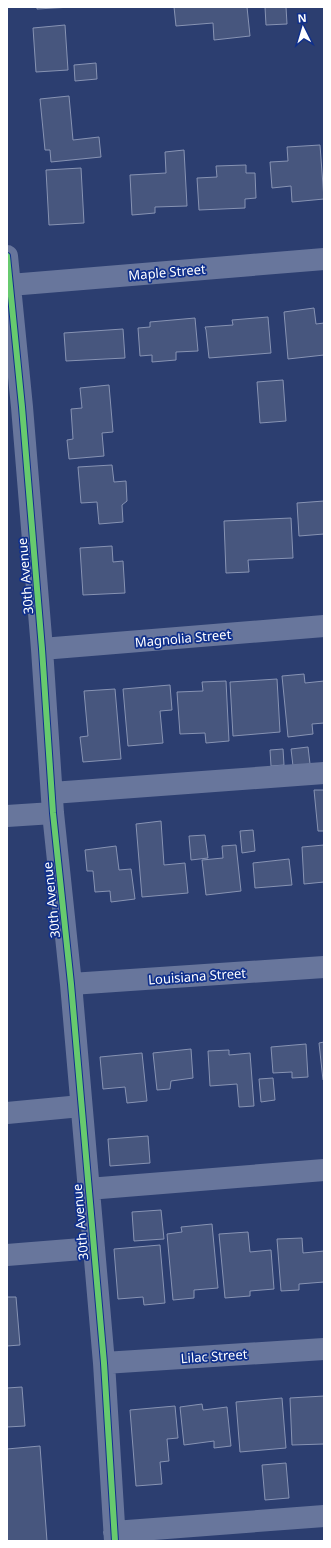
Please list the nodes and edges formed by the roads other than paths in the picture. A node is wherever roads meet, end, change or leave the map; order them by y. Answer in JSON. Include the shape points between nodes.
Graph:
{"nodes":[{"id":1,"x":7,"y":256,"type":"edge"},
{"id":2,"x":324,"y":259,"type":"edge"},
{"id":3,"x":10,"y":285,"type":"junction"},
{"id":4,"x":14,"y":407,"type":"edge"},
{"id":5,"x":324,"y":626,"type":"edge"},
{"id":6,"x":42,"y":649,"type":"junction"},
{"id":7,"x":324,"y":773,"type":"edge"},
{"id":8,"x":53,"y":803,"type":"junction"},
{"id":9,"x":7,"y":816,"type":"edge"},
{"id":10,"x":324,"y":967,"type":"edge"},
{"id":11,"x":71,"y":984,"type":"junction"},
{"id":12,"x":81,"y":1106,"type":"junction"},
{"id":13,"x":7,"y":1113,"type":"edge"},
{"id":14,"x":324,"y":1170,"type":"edge"},
{"id":15,"x":88,"y":1189,"type":"junction"},
{"id":16,"x":94,"y":1248,"type":"junction"},
{"id":17,"x":7,"y":1255,"type":"edge"},
{"id":18,"x":324,"y":1350,"type":"edge"},
{"id":19,"x":104,"y":1363,"type":"junction"},
{"id":20,"x":324,"y":1516,"type":"edge"},
{"id":21,"x":115,"y":1536,"type":"edge"}],
"edges":[{"from":1,"to":3,"type":"street","name":"30th Avenue"},
{"from":2,"to":3,"type":"street","name":"Maple Street"},
{"from":3,"to":4,"type":"street","name":"30th Avenue"},
{"from":4,"to":6,"type":"street","name":"30th Avenue"},
{"from":5,"to":6,"type":"street","name":"Magnolia Street"},
{"from":6,"to":8,"type":"street","name":"30th Avenue"},
{"from":7,"to":8,"type":"street"},
{"from":8,"to":9,"type":"street"},
{"from":8,"to":11,"type":"street","name":"30th Avenue"},
{"from":10,"to":11,"type":"street","name":"Louisiana Street"},
{"from":11,"to":12,"type":"street","name":"30th Avenue"},
{"from":12,"to":13,"type":"street"},
{"from":12,"to":15,"type":"street","name":"30th Avenue"},
{"from":14,"to":15,"type":"street"},
{"from":15,"to":16,"type":"street","name":"30th Avenue"},
{"from":16,"to":17,"type":"street"},
{"from":16,"to":19,"type":"street","name":"30th Avenue"},
{"from":18,"to":19,"type":"street","name":"Lilac Street"},
{"from":19,"to":21,"type":"street","name":"30th Avenue"},
{"from":20,"to":21,"type":"street"}]}
